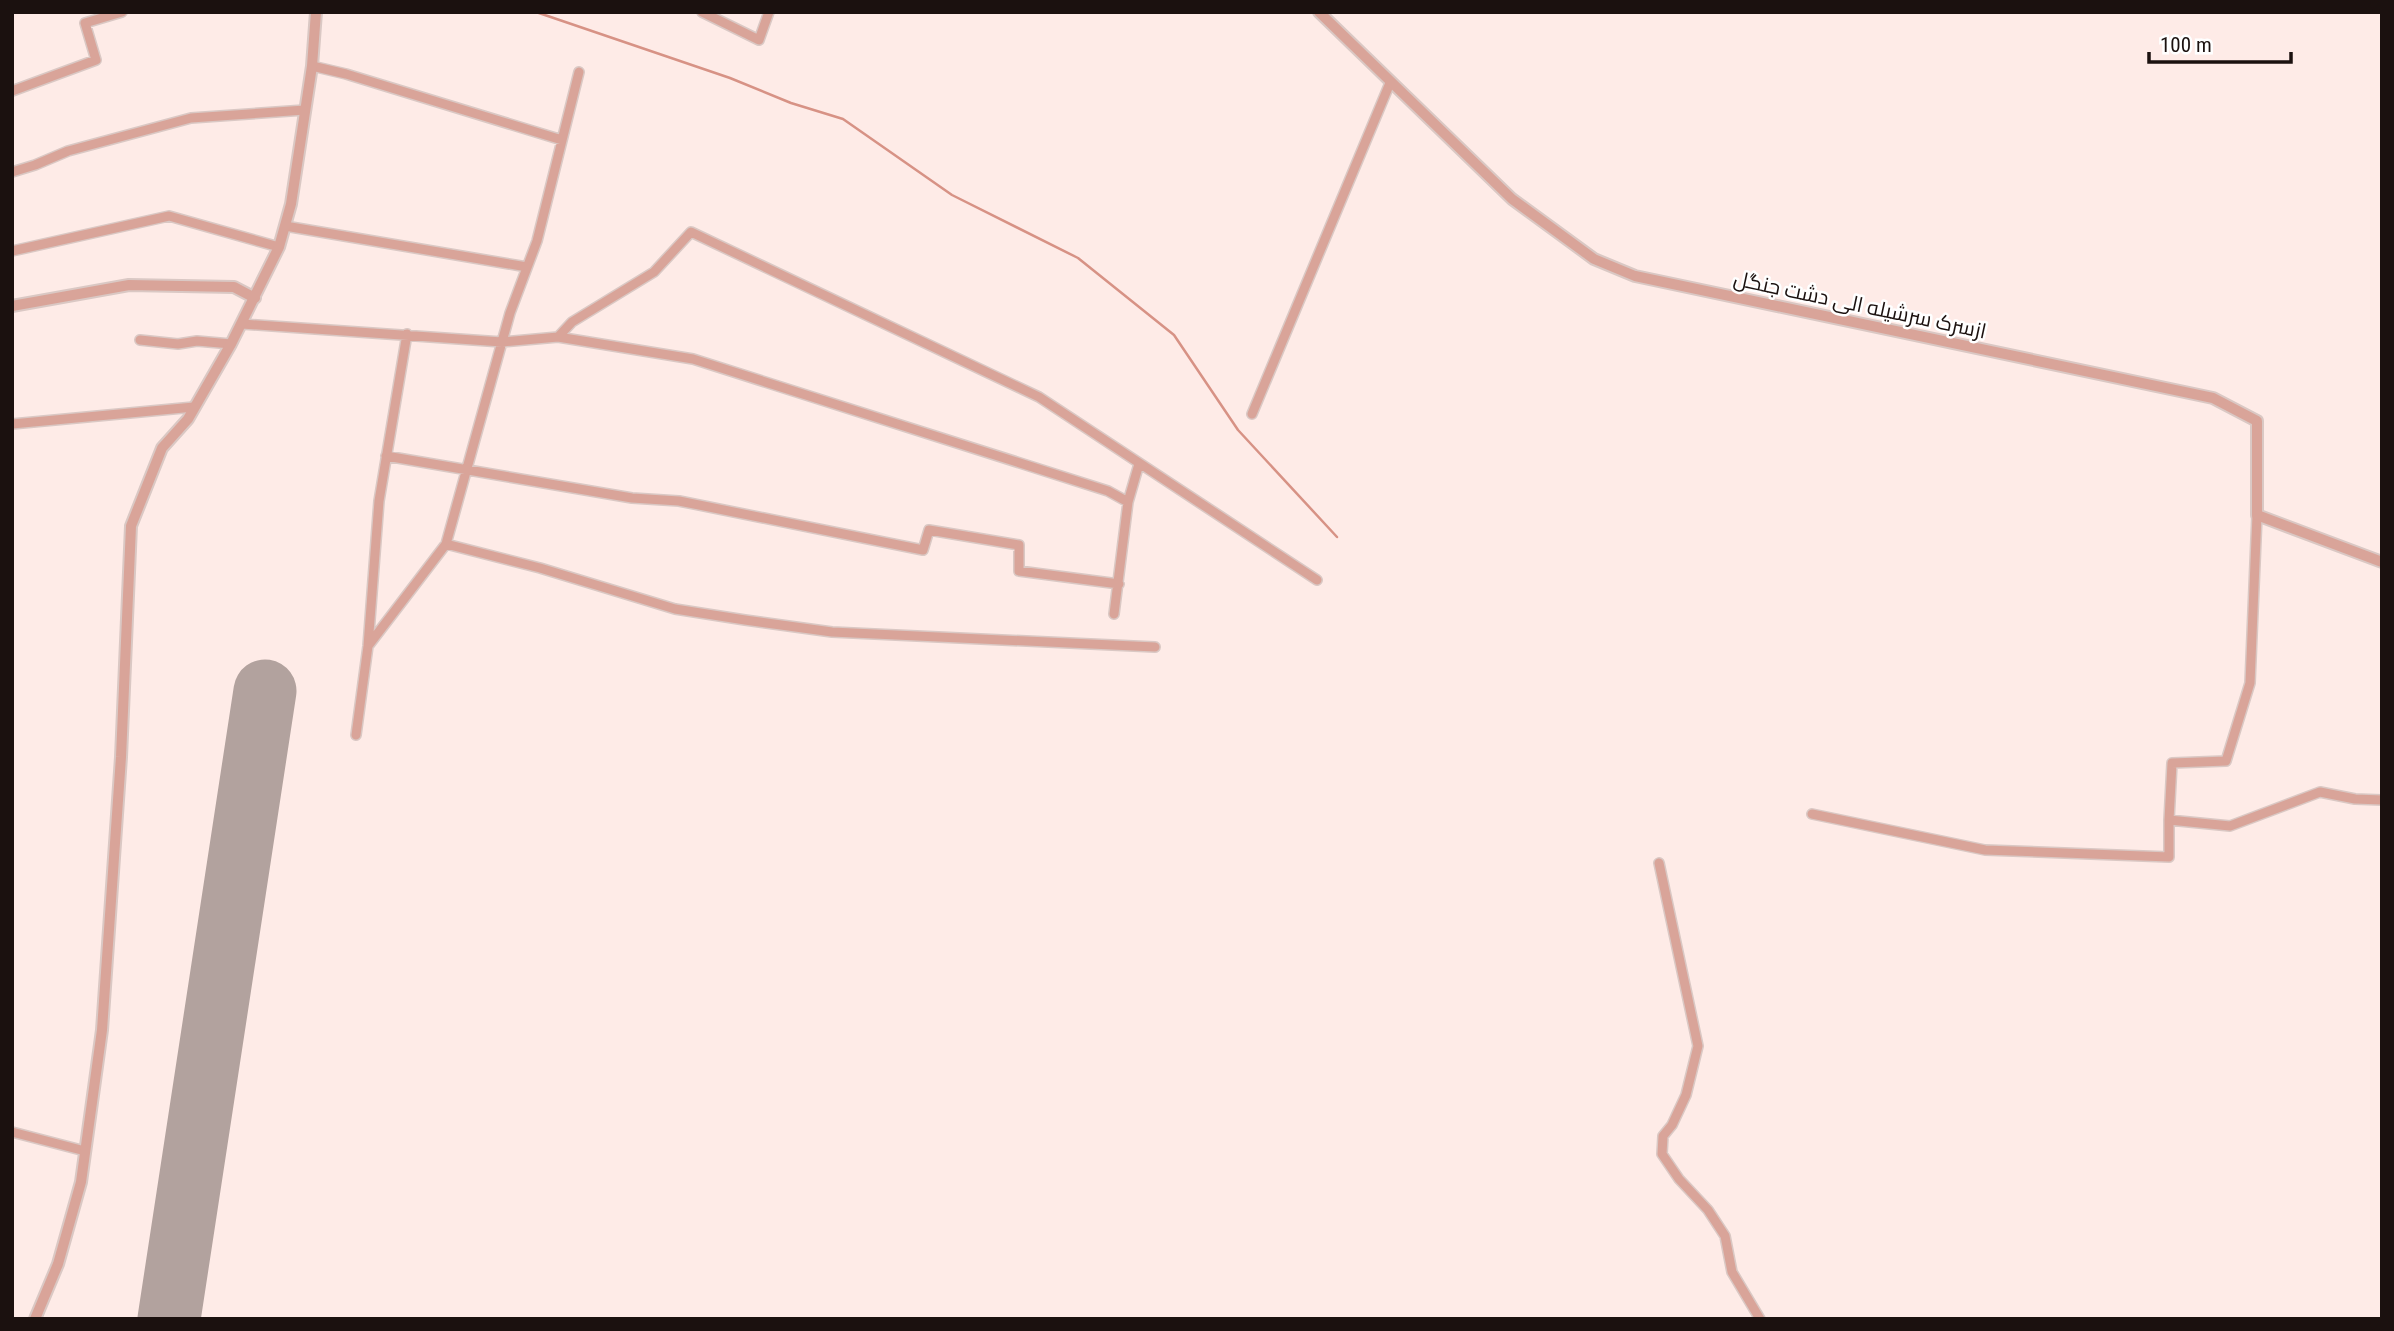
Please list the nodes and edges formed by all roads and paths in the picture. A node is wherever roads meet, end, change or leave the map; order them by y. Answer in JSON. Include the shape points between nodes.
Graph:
{"nodes":[{"id":1,"x":122,"y":12,"type":"edge"},
{"id":2,"x":316,"y":12,"type":"edge"},
{"id":3,"x":702,"y":12,"type":"edge"},
{"id":4,"x":769,"y":12,"type":"edge"},
{"id":5,"x":1319,"y":12,"type":"edge"},
{"id":6,"x":312,"y":66,"type":"junction"},
{"id":7,"x":579,"y":72,"type":"dead end"},
{"id":8,"x":1390,"y":83,"type":"junction"},
{"id":9,"x":12,"y":91,"type":"edge"},
{"id":10,"x":305,"y":110,"type":"junction"},
{"id":11,"x":562,"y":140,"type":"junction"},
{"id":12,"x":12,"y":172,"type":"edge"},
{"id":13,"x":285,"y":226,"type":"junction"},
{"id":14,"x":279,"y":247,"type":"junction"},
{"id":15,"x":12,"y":251,"type":"edge"},
{"id":16,"x":527,"y":267,"type":"junction"},
{"id":17,"x":255,"y":298,"type":"junction"},
{"id":18,"x":12,"y":306,"type":"edge"},
{"id":19,"x":242,"y":324,"type":"junction"},
{"id":20,"x":407,"y":334,"type":"junction"},
{"id":21,"x":558,"y":337,"type":"junction"},
{"id":22,"x":140,"y":340,"type":"dead end"},
{"id":23,"x":502,"y":341,"type":"junction"},
{"id":24,"x":232,"y":344,"type":"junction"},
{"id":25,"x":194,"y":407,"type":"junction"},
{"id":26,"x":1252,"y":414,"type":"dead end"},
{"id":27,"x":12,"y":424,"type":"edge"},
{"id":28,"x":386,"y":456,"type":"junction"},
{"id":29,"x":1139,"y":464,"type":"junction"},
{"id":30,"x":467,"y":470,"type":"junction"},
{"id":31,"x":1128,"y":502,"type":"junction"},
{"id":32,"x":2257,"y":515,"type":"junction"},
{"id":33,"x":446,"y":544,"type":"junction"},
{"id":34,"x":2382,"y":562,"type":"edge"},
{"id":35,"x":1317,"y":580,"type":"dead end"},
{"id":36,"x":1119,"y":584,"type":"junction"},
{"id":37,"x":1114,"y":614,"type":"dead end"},
{"id":38,"x":368,"y":646,"type":"junction"},
{"id":39,"x":1154,"y":647,"type":"dead end"},
{"id":40,"x":356,"y":736,"type":"dead end"},
{"id":41,"x":2382,"y":800,"type":"edge"},
{"id":42,"x":1812,"y":814,"type":"dead end"},
{"id":43,"x":2169,"y":820,"type":"junction"},
{"id":44,"x":1659,"y":863,"type":"dead end"},
{"id":45,"x":12,"y":1132,"type":"edge"},
{"id":46,"x":85,"y":1151,"type":"junction"},
{"id":47,"x":35,"y":1319,"type":"edge"},
{"id":48,"x":1760,"y":1319,"type":"edge"}],
"edges":[{"from":1,"to":9,"type":"street","via":[[85,23],[96,60]]},
{"from":2,"to":6,"type":"street"},
{"from":3,"to":4,"type":"street","via":[[759,40]]},
{"from":5,"to":8,"type":"street","name":"ازسرک سرشیله الی دشت جنگل"},
{"from":6,"to":10,"type":"street"},
{"from":6,"to":11,"type":"street"},
{"from":7,"to":11,"type":"street"},
{"from":8,"to":26,"type":"street"},
{"from":8,"to":32,"type":"street","name":"ازسرک سرشیله الی دشت جنگل","via":[[1512,199],[1594,259],[1635,276],[2213,398],[2257,421]]},
{"from":10,"to":12,"type":"street","via":[[191,118],[68,151]]},
{"from":10,"to":13,"type":"street"},
{"from":11,"to":16,"type":"street"},
{"from":13,"to":14,"type":"street"},
{"from":13,"to":16,"type":"street"},
{"from":14,"to":15,"type":"street","via":[[169,216]]},
{"from":14,"to":17,"type":"street"},
{"from":16,"to":23,"type":"street"},
{"from":17,"to":18,"type":"street","via":[[234,287],[129,285]]},
{"from":17,"to":19,"type":"street"},
{"from":19,"to":20,"type":"street"},
{"from":19,"to":24,"type":"street"},
{"from":20,"to":23,"type":"street"},
{"from":20,"to":28,"type":"street"},
{"from":21,"to":23,"type":"street"},
{"from":21,"to":29,"type":"street","via":[[572,322],[654,272],[691,232],[1039,397]]},
{"from":21,"to":31,"type":"street","via":[[724,367],[1108,491]]},
{"from":22,"to":24,"type":"street"},
{"from":23,"to":30,"type":"street"},
{"from":24,"to":25,"type":"street"},
{"from":25,"to":27,"type":"street"},
{"from":25,"to":46,"type":"street","via":[[162,449],[131,526],[103,1016]]},
{"from":28,"to":30,"type":"street"},
{"from":28,"to":38,"type":"street"},
{"from":29,"to":31,"type":"street"},
{"from":29,"to":35,"type":"street"},
{"from":30,"to":33,"type":"street"},
{"from":30,"to":36,"type":"street","via":[[632,498],[679,501],[923,550],[929,530],[1019,545],[1019,571]]},
{"from":31,"to":36,"type":"street"},
{"from":32,"to":34,"type":"street"},
{"from":32,"to":43,"type":"street","via":[[2250,683],[2226,761],[2172,763]]},
{"from":33,"to":38,"type":"street"},
{"from":33,"to":39,"type":"street","via":[[675,609],[745,620],[832,632]]},
{"from":36,"to":37,"type":"street"},
{"from":38,"to":40,"type":"street"},
{"from":41,"to":43,"type":"street","via":[[2320,792],[2230,826]]},
{"from":42,"to":43,"type":"street","via":[[1985,850],[2169,857]]},
{"from":44,"to":48,"type":"street","via":[[1698,1046],[1686,1095],[1663,1136],[1662,1154],[1725,1236],[1732,1272]]},
{"from":45,"to":46,"type":"street"},
{"from":46,"to":47,"type":"street","via":[[58,1264]]}]}
